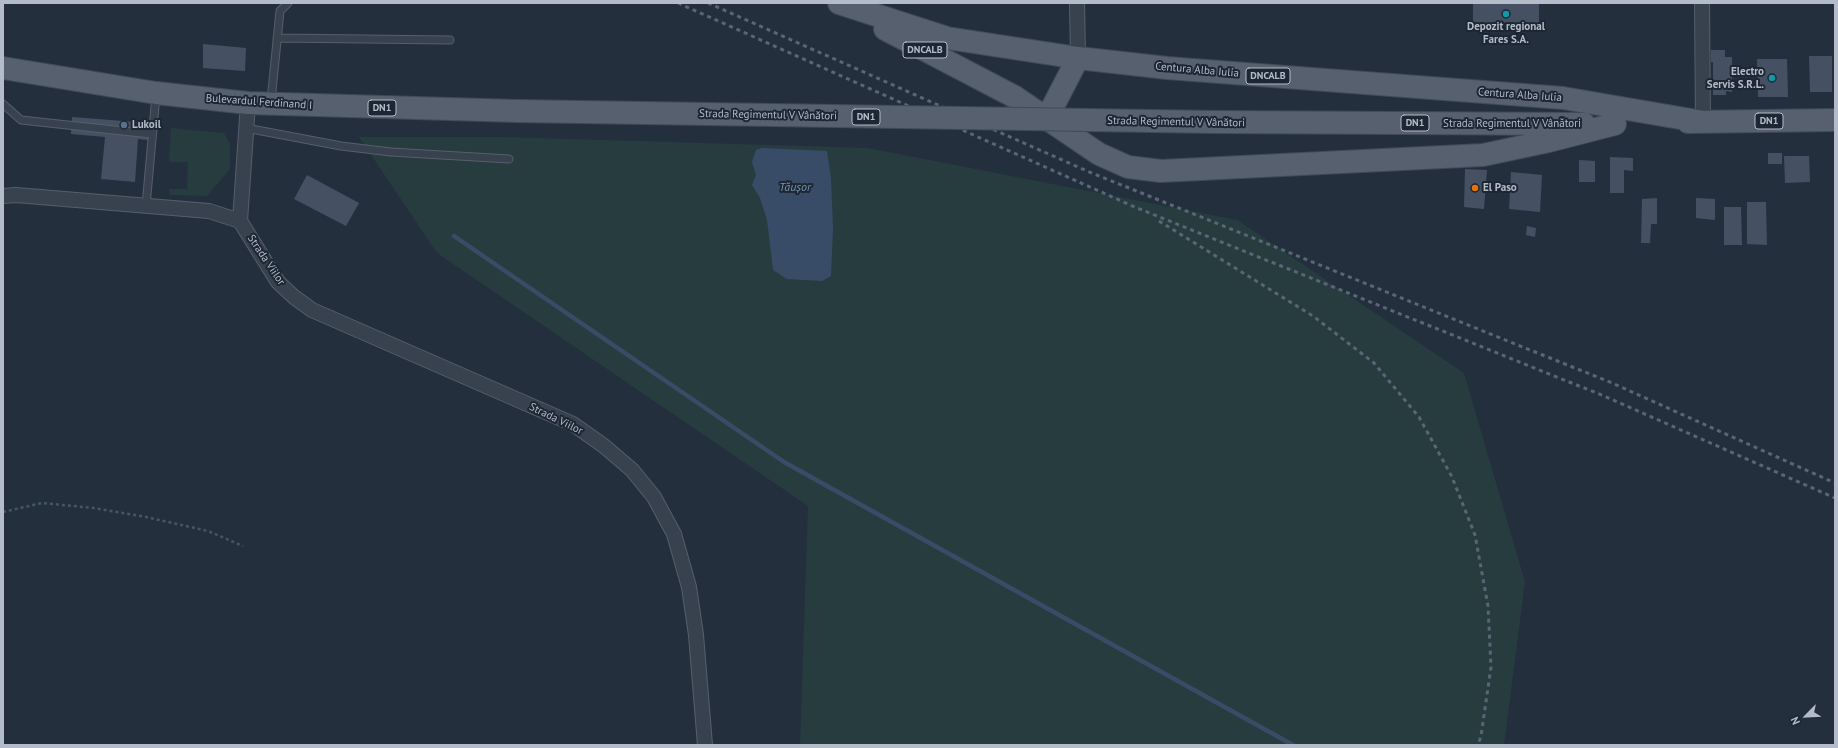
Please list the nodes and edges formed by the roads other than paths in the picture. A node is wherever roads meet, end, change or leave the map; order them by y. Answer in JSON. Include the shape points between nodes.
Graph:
{"nodes":[{"id":1,"x":288,"y":3,"type":"edge"},
{"id":2,"x":838,"y":3,"type":"edge"},
{"id":3,"x":1077,"y":3,"type":"edge"},
{"id":4,"x":1702,"y":3,"type":"edge"},
{"id":5,"x":277,"y":38,"type":"junction"},
{"id":6,"x":450,"y":40,"type":"dead end"},
{"id":7,"x":1078,"y":58,"type":"junction"},
{"id":8,"x":3,"y":68,"type":"edge"},
{"id":9,"x":156,"y":93,"type":"junction"},
{"id":10,"x":248,"y":103,"type":"junction"},
{"id":11,"x":3,"y":104,"type":"edge"},
{"id":12,"x":270,"y":105,"type":"junction"},
{"id":13,"x":516,"y":111,"type":"joint"},
{"id":14,"x":1047,"y":118,"type":"junction"},
{"id":15,"x":1835,"y":120,"type":"edge"},
{"id":16,"x":1703,"y":122,"type":"junction"},
{"id":17,"x":1615,"y":124,"type":"junction"},
{"id":18,"x":246,"y":128,"type":"junction"},
{"id":19,"x":151,"y":134,"type":"junction"},
{"id":20,"x":509,"y":159,"type":"dead end"},
{"id":21,"x":3,"y":196,"type":"edge"},
{"id":22,"x":146,"y":206,"type":"junction"},
{"id":23,"x":240,"y":221,"type":"junction"},
{"id":24,"x":705,"y":745,"type":"edge"}],
"edges":[{"from":1,"to":5,"type":"lane","via":[[280,11]]},
{"from":2,"to":7,"type":"main road","name":"Centura Alba Iulia","number":"DNCALB","via":[[947,38]]},
{"from":2,"to":14,"type":"main road","name":"Centura Alba Iulia","number":"DNCALB","via":[[1014,97]]},
{"from":3,"to":7,"type":"street"},
{"from":4,"to":16,"type":"street"},
{"from":5,"to":6,"type":"lane"},
{"from":5,"to":12,"type":"lane"},
{"from":7,"to":14,"type":"main road"},
{"from":7,"to":16,"type":"main road","name":"Centura Alba Iulia","number":"DNCALB","via":[[1191,70],[1563,98]]},
{"from":8,"to":9,"type":"main road","name":"Bulevardul Ferdinand I","number":"DN1"},
{"from":9,"to":10,"type":"main road","name":"Bulevardul Ferdinand I","number":"DN1"},
{"from":9,"to":19,"type":"lane"},
{"from":10,"to":12,"type":"main road","name":"Bulevardul Ferdinand I","number":"DN1"},
{"from":10,"to":18,"type":"street"},
{"from":11,"to":19,"type":"lane","via":[[21,120]]},
{"from":12,"to":13,"type":"main road","name":"Bulevardul Ferdinand I","number":"DN1"},
{"from":13,"to":17,"type":"main road","name":"Strada Regimentul V Vânători","number":"DN1","bridge":true,"via":[[1215,122]]},
{"from":14,"to":17,"type":"main road","name":"Centura Alba Iulia","number":"DNCALB","via":[[1099,154],[1128,167],[1161,171],[1483,155]]},
{"from":15,"to":16,"type":"main road","name":"Strada Regimentul V Vânători","number":"DN1"},
{"from":16,"to":17,"type":"main road","name":"Strada Regimentul V Vânători","number":"DN1"},
{"from":18,"to":20,"type":"lane","via":[[341,146],[391,152]]},
{"from":18,"to":23,"type":"street"},
{"from":19,"to":22,"type":"lane"},
{"from":21,"to":22,"type":"street"},
{"from":22,"to":23,"type":"street","via":[[209,211]]},
{"from":23,"to":24,"type":"street","name":"Strada Viilor","via":[[278,282],[312,310],[572,424],[604,446],[632,470],[654,497],[674,534],[689,587],[696,635]]}]}
